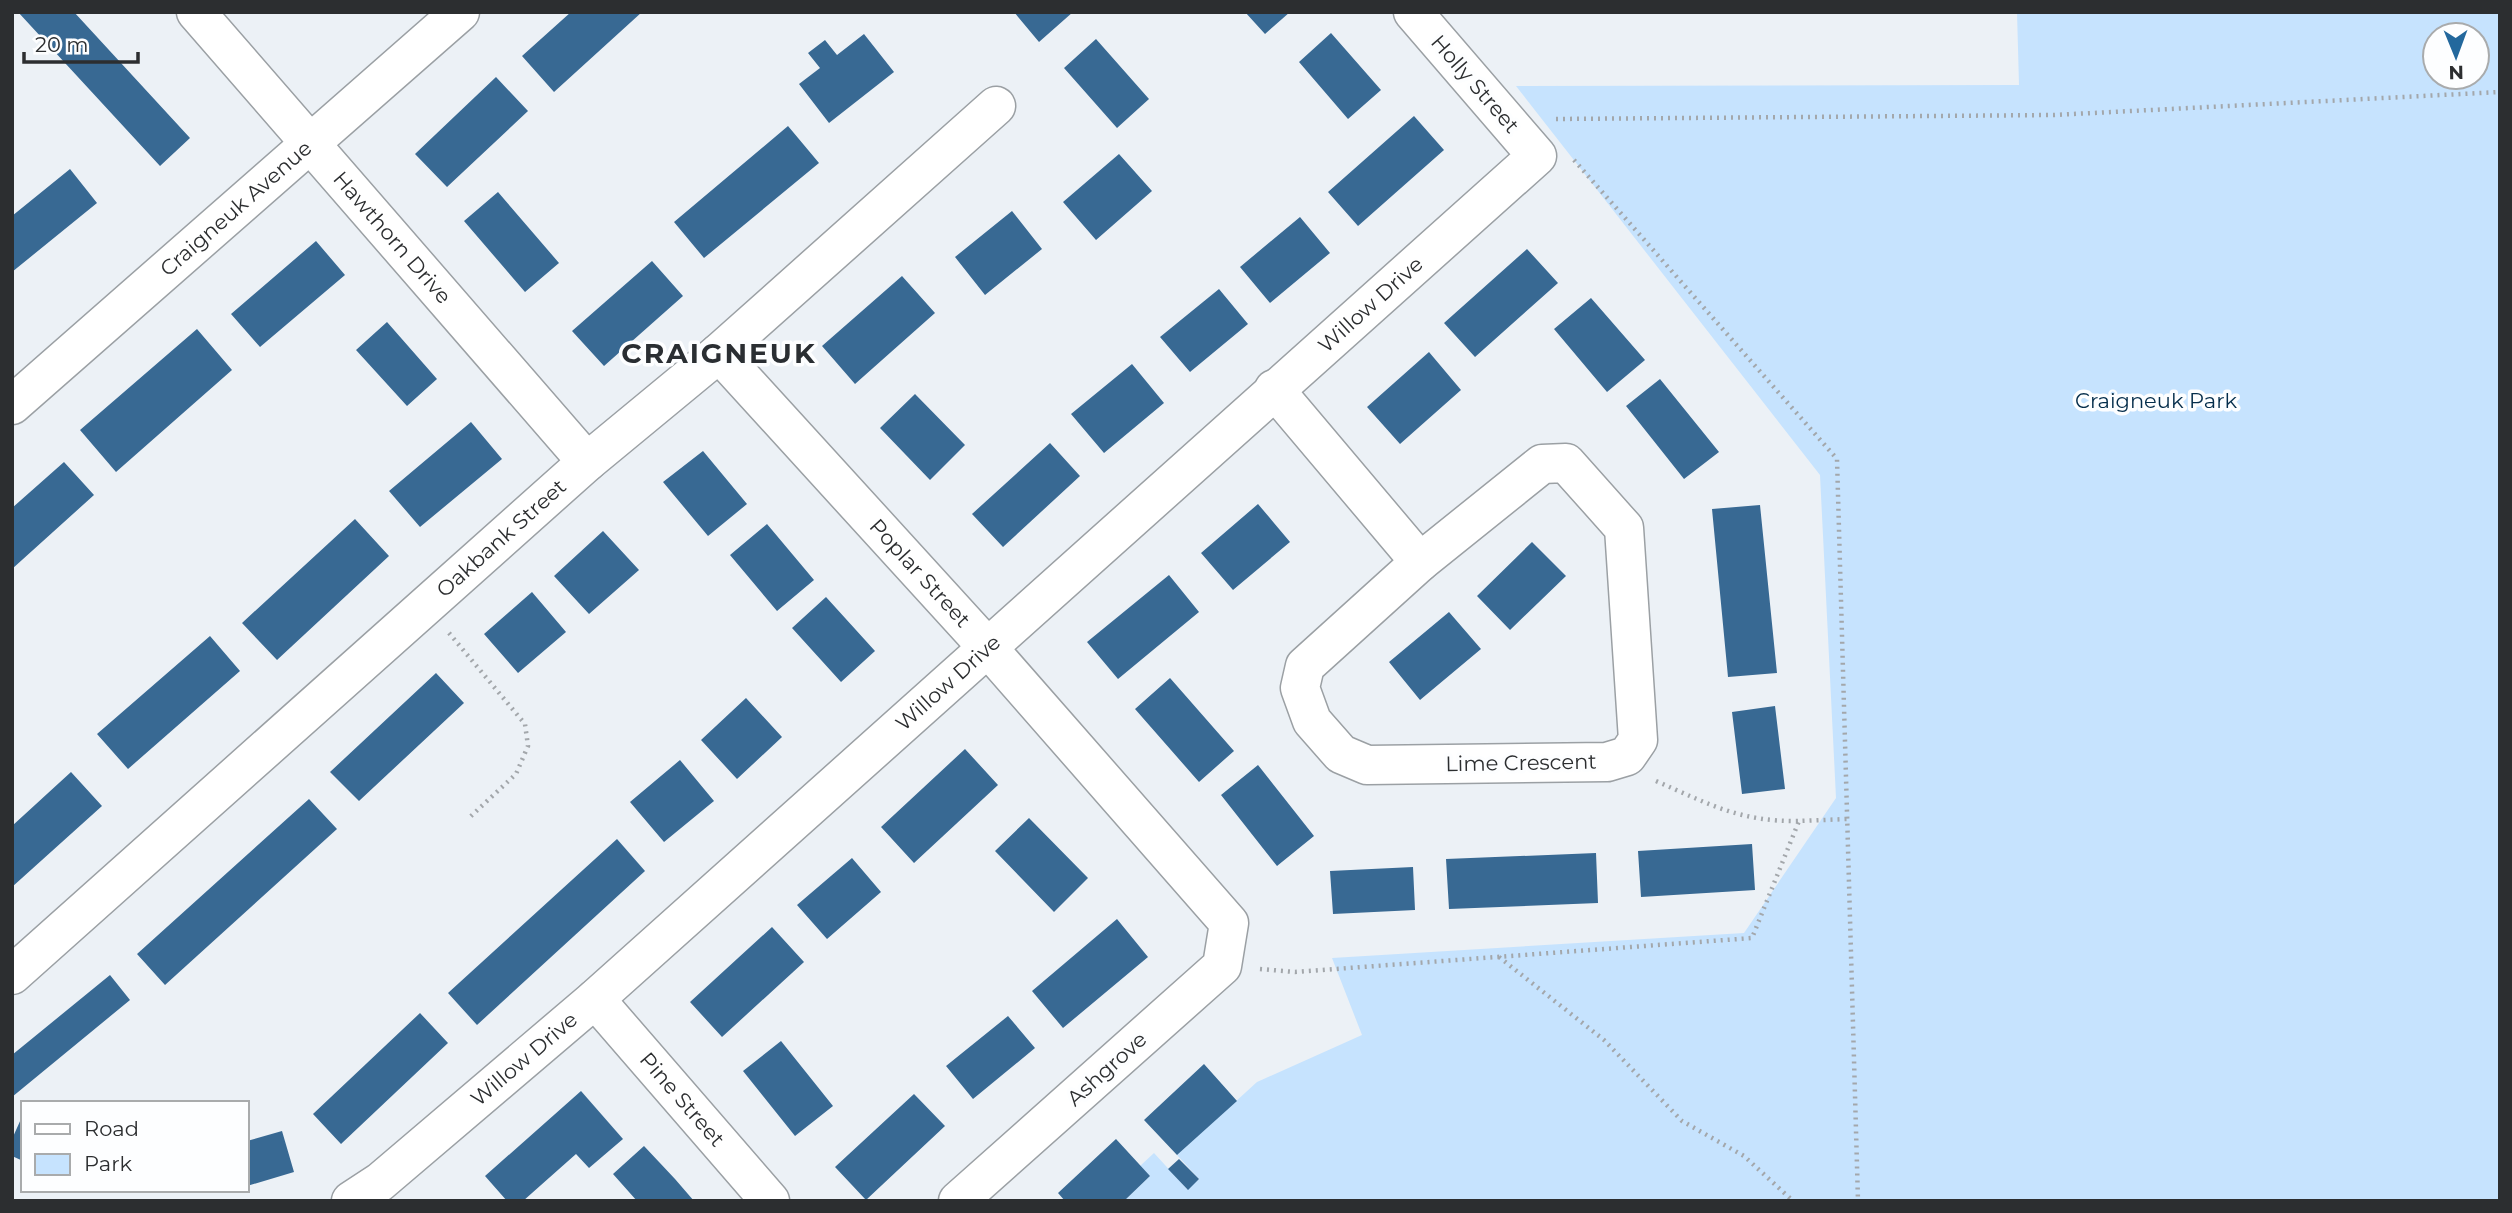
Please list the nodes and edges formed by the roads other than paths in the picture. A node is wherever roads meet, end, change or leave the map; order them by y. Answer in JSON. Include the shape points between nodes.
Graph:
{"nodes":[{"id":1,"x":197,"y":12,"type":"edge"},
{"id":2,"x":460,"y":12,"type":"edge"},
{"id":3,"x":1413,"y":12,"type":"edge"},
{"id":4,"x":996,"y":106,"type":"dead end"},
{"id":5,"x":312,"y":142,"type":"junction"},
{"id":6,"x":1536,"y":156,"type":"joint"},
{"id":7,"x":719,"y":353,"type":"junction"},
{"id":8,"x":1274,"y":389,"type":"junction"},
{"id":9,"x":12,"y":405,"type":"edge"},
{"id":10,"x":587,"y":462,"type":"junction"},
{"id":11,"x":1420,"y":562,"type":"junction"},
{"id":12,"x":988,"y":648,"type":"junction"},
{"id":13,"x":1222,"y":966,"type":"joint"},
{"id":14,"x":12,"y":975,"type":"edge"},
{"id":15,"x":595,"y":999,"type":"junction"},
{"id":16,"x":351,"y":1201,"type":"edge"},
{"id":17,"x":769,"y":1201,"type":"edge"},
{"id":18,"x":958,"y":1201,"type":"edge"}],
"edges":[{"from":1,"to":5,"type":"street","name":"Hawthorn Drive"},
{"from":2,"to":5,"type":"street","name":"Craigneuk Avenue"},
{"from":3,"to":6,"type":"street","name":"Holly Street"},
{"from":4,"to":7,"type":"street","name":"Oakbank Street"},
{"from":5,"to":9,"type":"street","name":"Craigneuk Avenue"},
{"from":5,"to":10,"type":"street","name":"Hawthorn Drive"},
{"from":6,"to":8,"type":"street","name":"Willow Drive"},
{"from":7,"to":10,"type":"street","name":"Oakbank Street"},
{"from":7,"to":12,"type":"street","name":"Poplar Street"},
{"from":8,"to":11,"type":"street"},
{"from":8,"to":12,"type":"street","name":"Willow Drive"},
{"from":10,"to":14,"type":"street","name":"Oakbank Street"},
{"from":11,"to":11,"type":"street","name":"Lime Crescent","via":[[1542,464],[1566,463],[1624,528],[1638,740],[1627,757],[1607,762],[1367,765],[1340,754],[1312,721],[1300,688],[1305,666]]},
{"from":12,"to":13,"type":"street","name":"Poplar Street","via":[[1229,923]]},
{"from":12,"to":15,"type":"street","name":"Willow Drive"},
{"from":13,"to":18,"type":"street","name":"Ashgrove"},
{"from":15,"to":16,"type":"street","name":"Willow Drive","via":[[380,1182]]},
{"from":15,"to":17,"type":"street","name":"Pine Street"}]}
